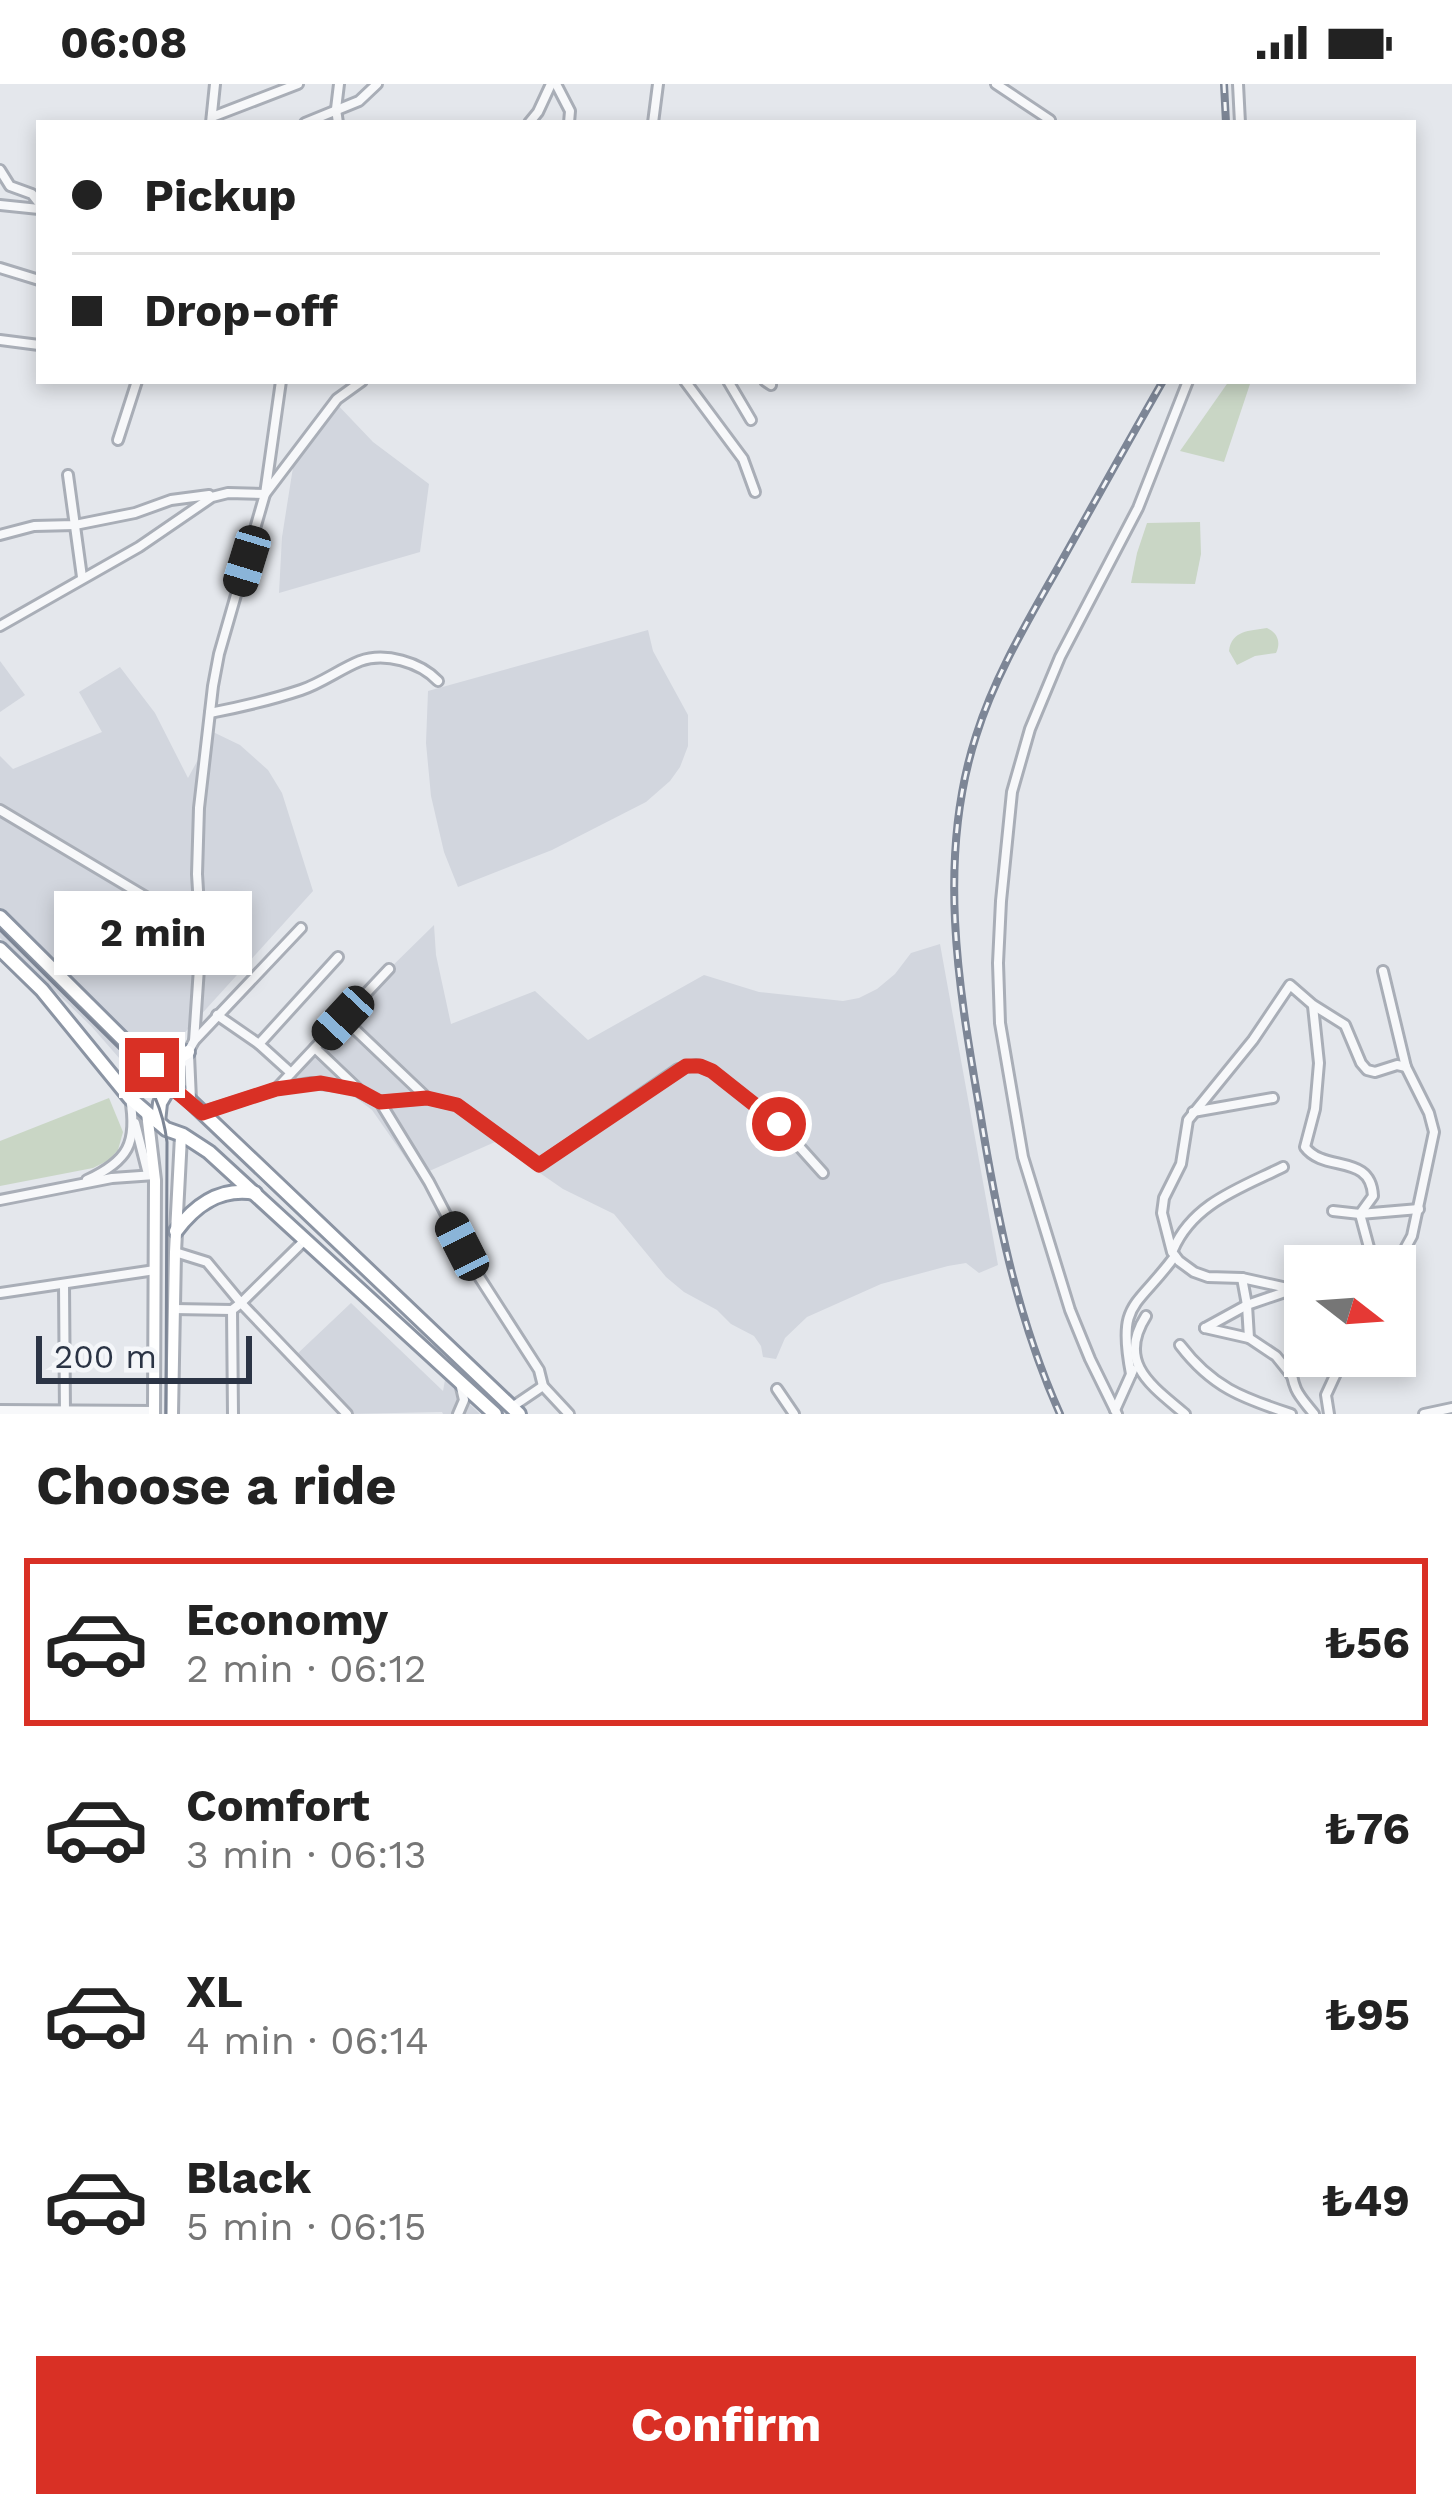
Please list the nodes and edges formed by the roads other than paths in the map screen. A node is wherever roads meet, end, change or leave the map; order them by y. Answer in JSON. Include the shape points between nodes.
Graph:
{"nodes":[{"id":1,"x":215,"y":84,"type":"edge"},
{"id":2,"x":298,"y":84,"type":"edge"},
{"id":3,"x":339,"y":84,"type":"edge"},
{"id":4,"x":377,"y":84,"type":"edge"},
{"id":5,"x":554,"y":84,"type":"edge"},
{"id":6,"x":658,"y":84,"type":"edge"},
{"id":7,"x":996,"y":84,"type":"edge"},
{"id":8,"x":1238,"y":84,"type":"edge"},
{"id":9,"x":337,"y":118,"type":"edge"},
{"id":10,"x":212,"y":120,"type":"edge"},
{"id":11,"x":531,"y":120,"type":"edge"},
{"id":12,"x":569,"y":120,"type":"edge"},
{"id":13,"x":652,"y":120,"type":"edge"},
{"id":14,"x":1050,"y":120,"type":"edge"},
{"id":15,"x":1240,"y":120,"type":"edge"},
{"id":16,"x":0,"y":170,"type":"edge"},
{"id":17,"x":36,"y":201,"type":"edge"},
{"id":18,"x":0,"y":206,"type":"edge"},
{"id":19,"x":36,"y":206,"type":"edge"},
{"id":20,"x":0,"y":268,"type":"edge"},
{"id":21,"x":36,"y":279,"type":"edge"},
{"id":22,"x":0,"y":340,"type":"edge"},
{"id":23,"x":36,"y":345,"type":"edge"},
{"id":24,"x":136,"y":384,"type":"edge"},
{"id":25,"x":281,"y":384,"type":"edge"},
{"id":26,"x":358,"y":384,"type":"edge"},
{"id":27,"x":687,"y":384,"type":"edge"},
{"id":28,"x":730,"y":384,"type":"edge"},
{"id":29,"x":1187,"y":384,"type":"edge"},
{"id":30,"x":751,"y":420,"type":"dead end"},
{"id":31,"x":118,"y":440,"type":"dead end"},
{"id":32,"x":68,"y":475,"type":"dead end"},
{"id":33,"x":755,"y":492,"type":"dead end"},
{"id":34,"x":266,"y":494,"type":"junction"},
{"id":35,"x":217,"y":495,"type":"junction"},
{"id":36,"x":75,"y":525,"type":"junction"},
{"id":37,"x":0,"y":535,"type":"edge"},
{"id":38,"x":82,"y":577,"type":"junction"},
{"id":39,"x":0,"y":626,"type":"edge"},
{"id":40,"x":438,"y":681,"type":"dead end"},
{"id":41,"x":210,"y":713,"type":"junction"},
{"id":42,"x":0,"y":810,"type":"edge"},
{"id":43,"x":0,"y":917,"type":"edge"},
{"id":44,"x":301,"y":928,"type":"dead end"},
{"id":45,"x":201,"y":939,"type":"junction"},
{"id":46,"x":0,"y":950,"type":"edge"},
{"id":47,"x":338,"y":957,"type":"dead end"},
{"id":48,"x":389,"y":969,"type":"dead end"},
{"id":49,"x":1383,"y":971,"type":"dead end"},
{"id":50,"x":1313,"y":1005,"type":"junction"},
{"id":51,"x":217,"y":1015,"type":"junction"},
{"id":52,"x":343,"y":1018,"type":"junction"},
{"id":53,"x":260,"y":1044,"type":"junction"},
{"id":54,"x":191,"y":1047,"type":"junction"},
{"id":55,"x":315,"y":1048,"type":"junction"},
{"id":56,"x":142,"y":1055,"type":"junction"},
{"id":57,"x":1406,"y":1067,"type":"junction"},
{"id":58,"x":291,"y":1073,"type":"junction"},
{"id":59,"x":170,"y":1086,"type":"junction"},
{"id":60,"x":276,"y":1089,"type":"junction"},
{"id":61,"x":361,"y":1091,"type":"junction"},
{"id":62,"x":427,"y":1098,"type":"junction"},
{"id":63,"x":1273,"y":1098,"type":"dead end"},
{"id":64,"x":191,"y":1102,"type":"junction"},
{"id":65,"x":380,"y":1102,"type":"junction"},
{"id":66,"x":1193,"y":1112,"type":"junction"},
{"id":67,"x":202,"y":1113,"type":"junction"},
{"id":68,"x":146,"y":1117,"type":"junction"},
{"id":69,"x":185,"y":1137,"type":"junction"},
{"id":70,"x":1283,"y":1167,"type":"dead end"},
{"id":71,"x":823,"y":1173,"type":"dead end"},
{"id":72,"x":151,"y":1174,"type":"junction"},
{"id":73,"x":74,"y":1185,"type":"junction"},
{"id":74,"x":256,"y":1193,"type":"junction"},
{"id":75,"x":0,"y":1200,"type":"edge"},
{"id":76,"x":1419,"y":1209,"type":"junction"},
{"id":77,"x":1334,"y":1211,"type":"dead end"},
{"id":78,"x":1360,"y":1214,"type":"junction"},
{"id":79,"x":176,"y":1231,"type":"junction"},
{"id":80,"x":307,"y":1239,"type":"junction"},
{"id":81,"x":1368,"y":1245,"type":"edge"},
{"id":82,"x":1407,"y":1245,"type":"edge"},
{"id":83,"x":175,"y":1252,"type":"junction"},
{"id":84,"x":1174,"y":1254,"type":"junction"},
{"id":85,"x":155,"y":1270,"type":"junction"},
{"id":86,"x":1242,"y":1278,"type":"junction"},
{"id":87,"x":64,"y":1284,"type":"junction"},
{"id":88,"x":1284,"y":1288,"type":"edge"},
{"id":89,"x":1284,"y":1292,"type":"edge"},
{"id":90,"x":0,"y":1293,"type":"edge"},
{"id":91,"x":241,"y":1303,"type":"junction"},
{"id":92,"x":1247,"y":1305,"type":"junction"},
{"id":93,"x":174,"y":1309,"type":"junction"},
{"id":94,"x":232,"y":1310,"type":"junction"},
{"id":95,"x":1146,"y":1316,"type":"dead end"},
{"id":96,"x":1249,"y":1338,"type":"junction"},
{"id":97,"x":1180,"y":1345,"type":"dead end"},
{"id":98,"x":1136,"y":1363,"type":"junction"},
{"id":99,"x":1284,"y":1366,"type":"edge"},
{"id":100,"x":1131,"y":1374,"type":"junction"},
{"id":101,"x":1292,"y":1377,"type":"edge"},
{"id":102,"x":1334,"y":1377,"type":"edge"},
{"id":103,"x":460,"y":1381,"type":"junction"},
{"id":104,"x":543,"y":1386,"type":"junction"},
{"id":105,"x":777,"y":1389,"type":"dead end"},
{"id":106,"x":1452,"y":1408,"type":"edge"},
{"id":107,"x":0,"y":1410,"type":"edge"},
{"id":108,"x":515,"y":1410,"type":"edge"},
{"id":109,"x":65,"y":1412,"type":"edge"},
{"id":110,"x":154,"y":1412,"type":"edge"},
{"id":111,"x":1116,"y":1412,"type":"edge"},
{"id":112,"x":172,"y":1414,"type":"edge"},
{"id":113,"x":233,"y":1414,"type":"edge"},
{"id":114,"x":347,"y":1414,"type":"edge"},
{"id":115,"x":458,"y":1414,"type":"edge"},
{"id":116,"x":495,"y":1414,"type":"edge"},
{"id":117,"x":568,"y":1414,"type":"edge"},
{"id":118,"x":794,"y":1414,"type":"edge"},
{"id":119,"x":1185,"y":1414,"type":"edge"},
{"id":120,"x":1291,"y":1414,"type":"edge"},
{"id":121,"x":1314,"y":1414,"type":"edge"},
{"id":122,"x":1329,"y":1414,"type":"edge"},
{"id":123,"x":1424,"y":1414,"type":"edge"}],
"edges":[{"from":1,"to":10,"type":"street"},
{"from":2,"to":10,"type":"street"},
{"from":3,"to":9,"type":"street"},
{"from":4,"to":9,"type":"street"},
{"from":5,"to":11,"type":"street"},
{"from":5,"to":12,"type":"street"},
{"from":6,"to":13,"type":"street"},
{"from":7,"to":14,"type":"street"},
{"from":8,"to":15,"type":"street"},
{"from":16,"to":17,"type":"street"},
{"from":18,"to":19,"type":"street"},
{"from":20,"to":21,"type":"street"},
{"from":22,"to":23,"type":"street"},
{"from":24,"to":31,"type":"street"},
{"from":25,"to":34,"type":"street"},
{"from":26,"to":34,"type":"street","via":[[337,399]]},
{"from":27,"to":33,"type":"street","via":[[743,459]]},
{"from":28,"to":30,"type":"street"},
{"from":29,"to":111,"type":"street","via":[[1138,508],[1036,712],[1012,792],[1003,883],[998,1003],[1018,1133],[1070,1310]]},
{"from":32,"to":36,"type":"street"},
{"from":34,"to":35,"type":"street"},
{"from":34,"to":41,"type":"street"},
{"from":35,"to":36,"type":"street"},
{"from":35,"to":38,"type":"street"},
{"from":36,"to":37,"type":"street"},
{"from":36,"to":38,"type":"street"},
{"from":38,"to":39,"type":"street"},
{"from":40,"to":41,"type":"street","via":[[402,661],[366,659],[310,687]]},
{"from":41,"to":45,"type":"street","via":[[197,874]]},
{"from":42,"to":45,"type":"street","via":[[171,912]]},
{"from":43,"to":56,"type":"highway"},
{"from":44,"to":51,"type":"street"},
{"from":45,"to":54,"type":"street"},
{"from":46,"to":68,"type":"highway"},
{"from":47,"to":53,"type":"street"},
{"from":48,"to":52,"type":"street"},
{"from":49,"to":57,"type":"street"},
{"from":50,"to":57,"type":"street","via":[[1348,1029],[1367,1070]]},
{"from":50,"to":66,"type":"street","via":[[1290,985]]},
{"from":50,"to":78,"type":"street","via":[[1319,1063],[1305,1147],[1366,1175],[1373,1196]]},
{"from":51,"to":53,"type":"street"},
{"from":51,"to":54,"type":"street"},
{"from":52,"to":55,"type":"street"},
{"from":52,"to":62,"type":"street"},
{"from":53,"to":58,"type":"street"},
{"from":54,"to":56,"type":"highway","via":[[174,1061]]},
{"from":54,"to":59,"type":"street"},
{"from":54,"to":64,"type":"street"},
{"from":55,"to":58,"type":"street"},
{"from":55,"to":61,"type":"street"},
{"from":56,"to":59,"type":"highway"},
{"from":57,"to":76,"type":"street","via":[[1434,1132]]},
{"from":58,"to":60,"type":"street"},
{"from":59,"to":64,"type":"highway"},
{"from":59,"to":68,"type":"highway"},
{"from":60,"to":61,"type":"street","via":[[321,1083]]},
{"from":60,"to":67,"type":"street"},
{"from":61,"to":65,"type":"street"},
{"from":62,"to":65,"type":"street"},
{"from":62,"to":71,"type":"street","via":[[457,1105],[539,1165],[677,1069],[700,1066],[779,1124]]},
{"from":63,"to":66,"type":"street"},
{"from":64,"to":67,"type":"highway"},
{"from":64,"to":69,"type":"highway"},
{"from":65,"to":104,"type":"street"},
{"from":66,"to":84,"type":"street","via":[[1162,1208]]},
{"from":67,"to":108,"type":"highway"},
{"from":68,"to":69,"type":"highway"},
{"from":68,"to":72,"type":"main road"},
{"from":68,"to":73,"type":"street","via":[[119,1162]]},
{"from":69,"to":74,"type":"highway"},
{"from":69,"to":79,"type":"main road"},
{"from":70,"to":84,"type":"street","via":[[1203,1209]]},
{"from":72,"to":73,"type":"street"},
{"from":72,"to":85,"type":"main road"},
{"from":73,"to":75,"type":"street"},
{"from":74,"to":79,"type":"highway","via":[[215,1196]]},
{"from":74,"to":80,"type":"highway"},
{"from":76,"to":78,"type":"street"},
{"from":76,"to":82,"type":"street"},
{"from":77,"to":78,"type":"street"},
{"from":78,"to":81,"type":"street"},
{"from":79,"to":83,"type":"main road"},
{"from":80,"to":91,"type":"street"},
{"from":80,"to":103,"type":"highway"},
{"from":83,"to":91,"type":"street","via":[[206,1262]]},
{"from":83,"to":93,"type":"main road"},
{"from":84,"to":86,"type":"street","via":[[1199,1275]]},
{"from":84,"to":100,"type":"street","via":[[1127,1315]]},
{"from":85,"to":87,"type":"street"},
{"from":85,"to":110,"type":"main road"},
{"from":86,"to":88,"type":"street"},
{"from":86,"to":92,"type":"street"},
{"from":87,"to":90,"type":"street"},
{"from":87,"to":109,"type":"street"},
{"from":89,"to":92,"type":"street"},
{"from":91,"to":94,"type":"street"},
{"from":91,"to":114,"type":"street"},
{"from":92,"to":96,"type":"street"},
{"from":92,"to":96,"type":"street","via":[[1205,1328]]},
{"from":93,"to":94,"type":"street"},
{"from":93,"to":112,"type":"main road"},
{"from":94,"to":113,"type":"street"},
{"from":95,"to":98,"type":"street"},
{"from":96,"to":99,"type":"street"},
{"from":97,"to":120,"type":"street","via":[[1226,1389]]},
{"from":98,"to":100,"type":"street"},
{"from":98,"to":119,"type":"street"},
{"from":100,"to":111,"type":"street"},
{"from":101,"to":121,"type":"street"},
{"from":102,"to":122,"type":"street"},
{"from":103,"to":115,"type":"street"},
{"from":103,"to":116,"type":"highway"},
{"from":104,"to":108,"type":"street"},
{"from":104,"to":117,"type":"street"},
{"from":105,"to":118,"type":"street"},
{"from":106,"to":123,"type":"street"},
{"from":107,"to":109,"type":"street"},
{"from":109,"to":110,"type":"street"}]}
